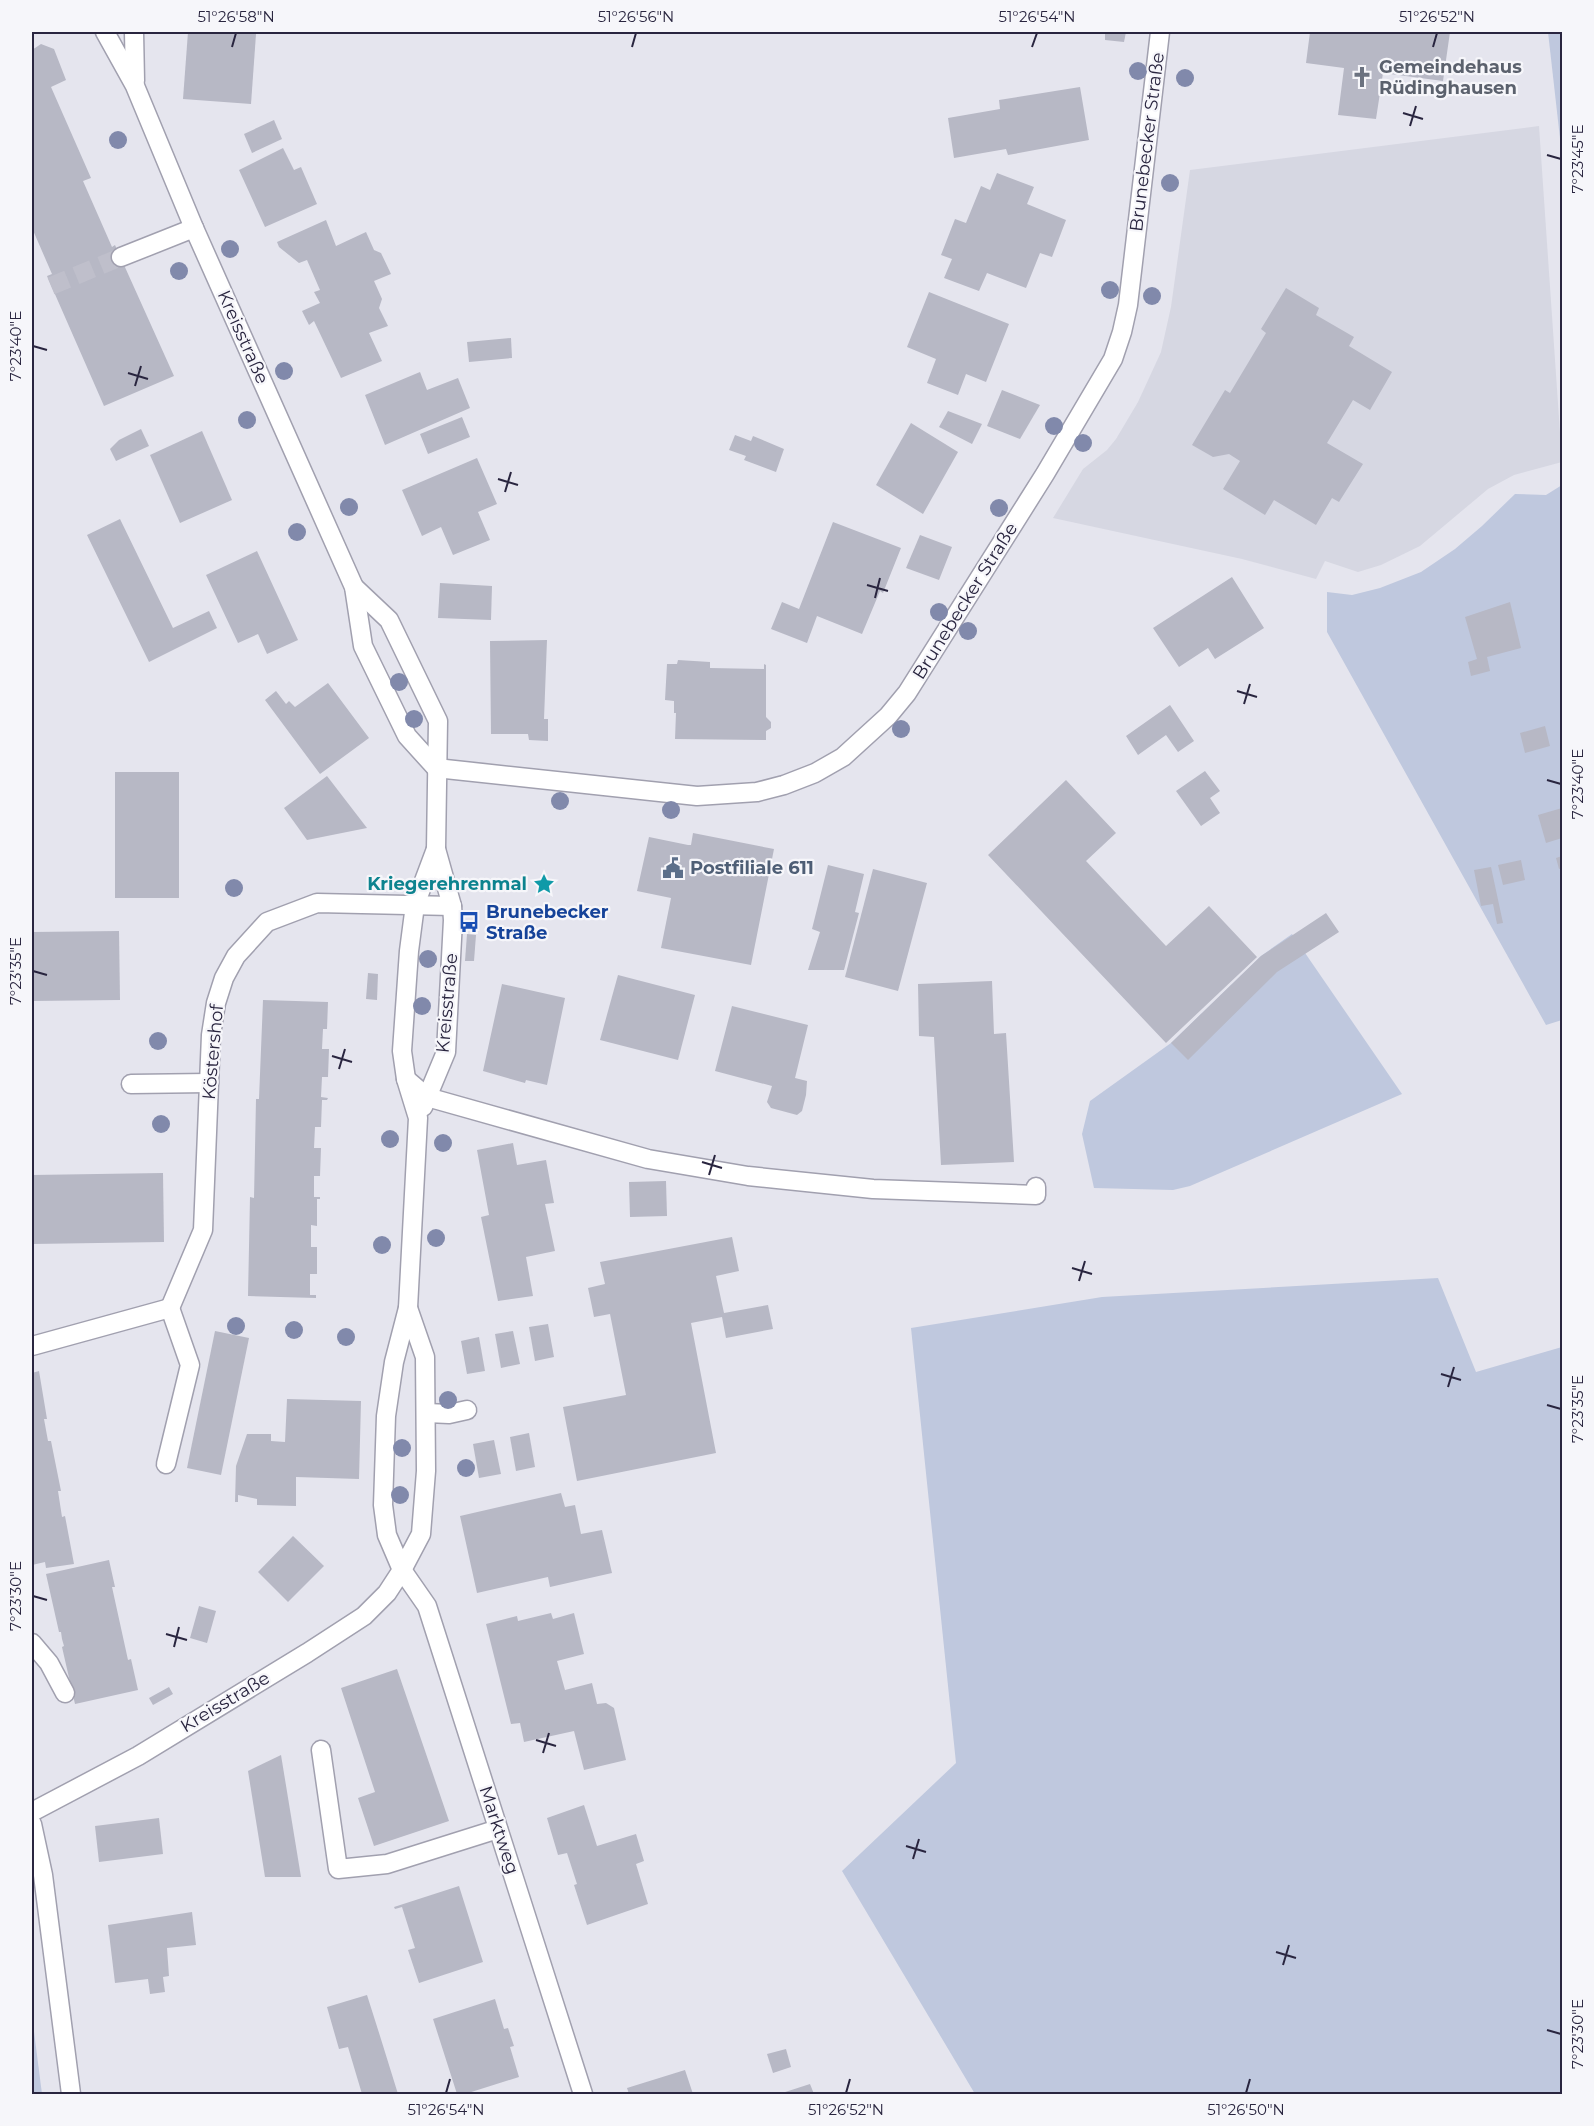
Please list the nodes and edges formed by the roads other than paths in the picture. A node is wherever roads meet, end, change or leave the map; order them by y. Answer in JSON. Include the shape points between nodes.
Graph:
{"nodes":[{"id":1,"x":105,"y":32,"type":"edge"},
{"id":2,"x":134,"y":32,"type":"edge"},
{"id":3,"x":1160,"y":32,"type":"edge"},
{"id":4,"x":135,"y":86,"type":"junction"},
{"id":5,"x":194,"y":228,"type":"junction"},
{"id":6,"x":121,"y":257,"type":"tunnel mouth"},
{"id":7,"x":354,"y":587,"type":"junction"},
{"id":8,"x":436,"y":768,"type":"junction"},
{"id":9,"x":436,"y":849,"type":"junction"},
{"id":10,"x":414,"y":905,"type":"junction"},
{"id":11,"x":452,"y":906,"type":"junction"},
{"id":12,"x":406,"y":1079,"type":"junction"},
{"id":13,"x":209,"y":1083,"type":"junction"},
{"id":14,"x":131,"y":1084,"type":"dead end"},
{"id":15,"x":427,"y":1096,"type":"junction"},
{"id":16,"x":418,"y":1118,"type":"junction"},
{"id":17,"x":1036,"y":1187,"type":"dead end"},
{"id":18,"x":170,"y":1308,"type":"junction"},
{"id":19,"x":408,"y":1308,"type":"junction"},
{"id":20,"x":32,"y":1346,"type":"edge"},
{"id":21,"x":467,"y":1410,"type":"dead end"},
{"id":22,"x":427,"y":1413,"type":"junction"},
{"id":23,"x":166,"y":1464,"type":"dead end"},
{"id":24,"x":402,"y":1570,"type":"junction"},
{"id":25,"x":32,"y":1643,"type":"edge"},
{"id":26,"x":65,"y":1693,"type":"dead end"},
{"id":27,"x":321,"y":1750,"type":"dead end"},
{"id":28,"x":32,"y":1812,"type":"edge"},
{"id":29,"x":32,"y":1824,"type":"edge"},
{"id":30,"x":498,"y":1829,"type":"junction"},
{"id":31,"x":71,"y":2094,"type":"edge"},
{"id":32,"x":583,"y":2094,"type":"edge"}],
"edges":[{"from":1,"to":4,"type":"street","name":"Kreisstraße"},
{"from":2,"to":4,"type":"street","name":"Kreisstraße"},
{"from":3,"to":8,"type":"street","name":"Brunebecker Straße","via":[[1128,305],[1113,359],[907,693],[888,716],[843,757],[815,773],[757,792],[697,796]]},
{"from":4,"to":5,"type":"street","name":"Kreisstraße"},
{"from":5,"to":6,"type":"street"},
{"from":5,"to":7,"type":"street","name":"Kreisstraße"},
{"from":7,"to":8,"type":"street","name":"Kreisstraße","via":[[363,646],[407,736]]},
{"from":7,"to":8,"type":"street","name":"Kreisstraße","via":[[389,620],[426,692],[438,721]]},
{"from":8,"to":9,"type":"street","name":"Kreisstraße"},
{"from":9,"to":10,"type":"street","name":"Kreisstraße"},
{"from":9,"to":11,"type":"street","name":"Kreisstraße"},
{"from":10,"to":11,"type":"street","name":"Köstershof"},
{"from":10,"to":12,"type":"street","name":"Kreisstraße","via":[[402,1051]]},
{"from":10,"to":13,"type":"street","name":"Köstershof","via":[[317,903],[267,922],[236,956],[224,978],[211,1035]]},
{"from":11,"to":15,"type":"street","name":"Kreisstraße","via":[[446,1052]]},
{"from":12,"to":15,"type":"street"},
{"from":12,"to":16,"type":"street","name":"Kreisstraße"},
{"from":13,"to":14,"type":"street"},
{"from":13,"to":18,"type":"street","name":"Köstershof","via":[[203,1230]]},
{"from":15,"to":16,"type":"street","name":"Kreisstraße"},
{"from":15,"to":17,"type":"street","via":[[648,1159],[748,1176],[902,1190],[1036,1194]]},
{"from":16,"to":19,"type":"street","name":"Kreisstraße"},
{"from":18,"to":20,"type":"street"},
{"from":18,"to":23,"type":"street","via":[[190,1365]]},
{"from":19,"to":22,"type":"street","name":"Kreisstraße","via":[[425,1357]]},
{"from":19,"to":24,"type":"street","name":"Kreisstraße","via":[[386,1416],[383,1505],[387,1535]]},
{"from":21,"to":22,"type":"street"},
{"from":22,"to":24,"type":"street","name":"Kreisstraße","via":[[422,1534]]},
{"from":24,"to":28,"type":"street","name":"Kreisstraße","via":[[387,1593],[364,1616],[138,1756]]},
{"from":24,"to":30,"type":"street","name":"Marktweg","via":[[428,1606]]},
{"from":25,"to":26,"type":"street","via":[[49,1663]]},
{"from":27,"to":30,"type":"street","via":[[338,1869],[387,1864]]},
{"from":29,"to":31,"type":"street","via":[[43,1875]]},
{"from":30,"to":32,"type":"street","name":"Marktweg"}]}
